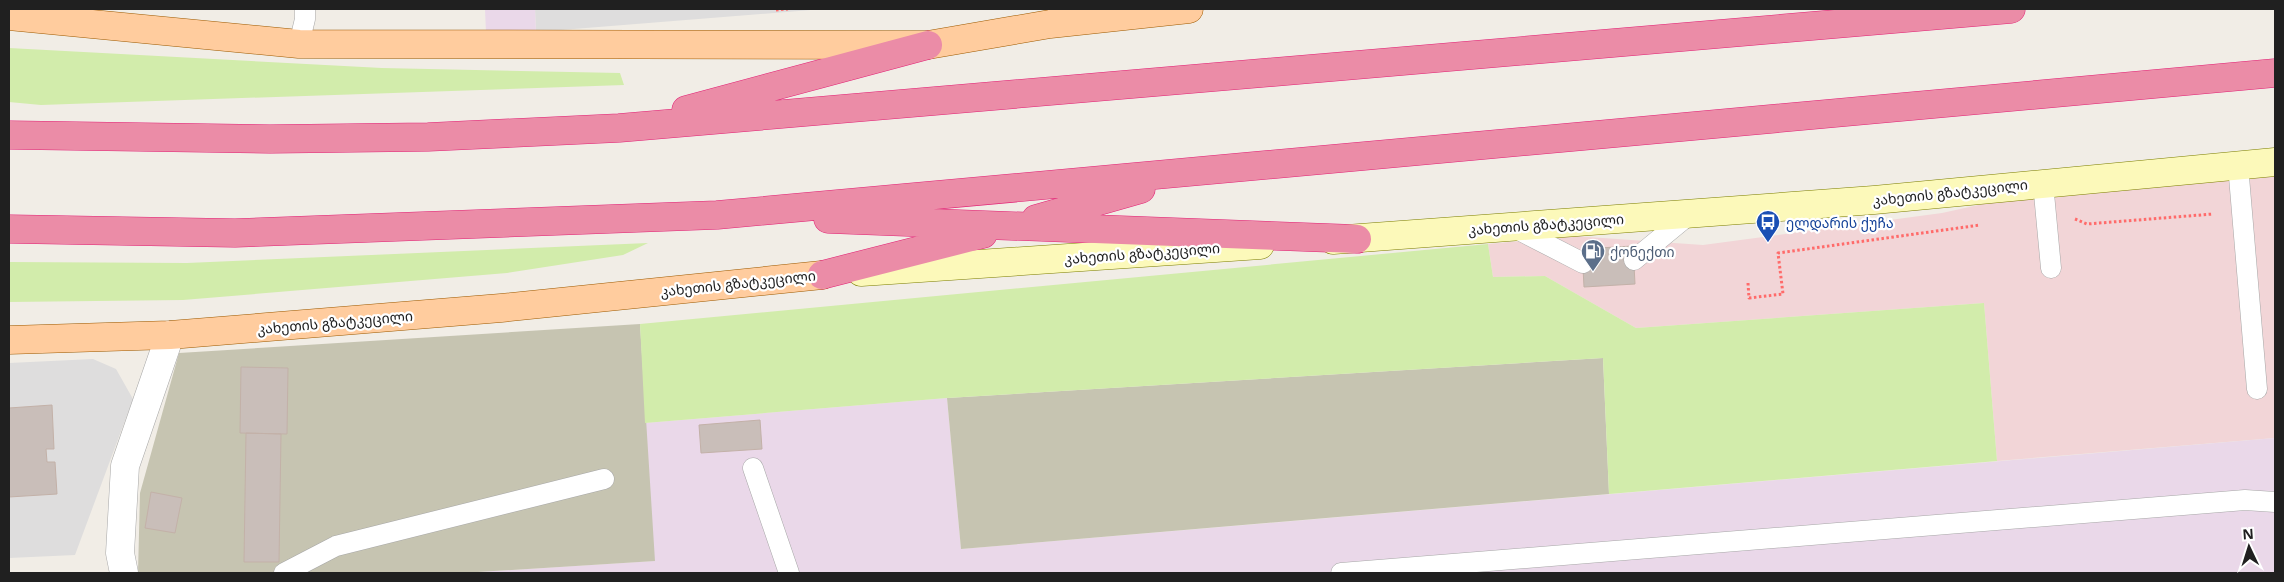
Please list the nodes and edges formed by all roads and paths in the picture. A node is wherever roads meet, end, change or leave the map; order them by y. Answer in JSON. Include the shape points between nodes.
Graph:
{"nodes":[{"id":1,"x":305,"y":9,"type":"edge"},
{"id":2,"x":1189,"y":9,"type":"edge"},
{"id":3,"x":2011,"y":9,"type":"edge"},
{"id":4,"x":9,"y":16,"type":"edge"},
{"id":5,"x":1049,"y":16,"type":"edge"},
{"id":6,"x":299,"y":44,"type":"junction"},
{"id":7,"x":928,"y":45,"type":"junction"},
{"id":8,"x":2275,"y":73,"type":"edge"},
{"id":9,"x":619,"y":128,"type":"junction"},
{"id":10,"x":9,"y":135,"type":"edge"},
{"id":11,"x":2275,"y":162,"type":"edge"},
{"id":12,"x":2238,"y":165,"type":"junction"},
{"id":13,"x":1203,"y":170,"type":"junction"},
{"id":14,"x":2043,"y":184,"type":"junction"},
{"id":15,"x":2242,"y":212,"type":"junction"},
{"id":16,"x":1691,"y":213,"type":"junction"},
{"id":17,"x":717,"y":215,"type":"junction"},
{"id":18,"x":2046,"y":217,"type":"junction"},
{"id":19,"x":1984,"y":224,"type":"dead end"},
{"id":20,"x":1012,"y":226,"type":"junction"},
{"id":21,"x":1513,"y":227,"type":"junction"},
{"id":22,"x":9,"y":230,"type":"edge"},
{"id":23,"x":1357,"y":238,"type":"junction"},
{"id":24,"x":1634,"y":260,"type":"dead end"},
{"id":25,"x":1583,"y":263,"type":"dead end"},
{"id":26,"x":2051,"y":268,"type":"dead end"},
{"id":27,"x":822,"y":275,"type":"junction"},
{"id":28,"x":1748,"y":283,"type":"dead end"},
{"id":29,"x":170,"y":335,"type":"junction"},
{"id":30,"x":9,"y":340,"type":"edge"},
{"id":31,"x":2258,"y":389,"type":"dead end"},
{"id":32,"x":753,"y":468,"type":"dead end"},
{"id":33,"x":604,"y":479,"type":"dead end"},
{"id":34,"x":2275,"y":502,"type":"edge"},
{"id":35,"x":124,"y":573,"type":"edge"},
{"id":36,"x":284,"y":573,"type":"edge"},
{"id":37,"x":790,"y":573,"type":"edge"},
{"id":38,"x":1340,"y":573,"type":"edge"}],
"edges":[{"from":1,"to":6,"type":"lane"},
{"from":2,"to":5,"type":"main road"},
{"from":3,"to":9,"type":"highway"},
{"from":4,"to":6,"type":"main road"},
{"from":5,"to":7,"type":"main road"},
{"from":6,"to":7,"type":"main road"},
{"from":7,"to":9,"type":"highway"},
{"from":8,"to":13,"type":"highway"},
{"from":9,"to":10,"type":"highway","via":[[428,137],[270,139]]},
{"from":11,"to":12,"type":"street","name":"კახეთის გზატკეცილი"},
{"from":12,"to":14,"type":"street","name":"კახეთის გზატკეცილი"},
{"from":12,"to":15,"type":"lane"},
{"from":13,"to":17,"type":"highway"},
{"from":13,"to":20,"type":"highway"},
{"from":14,"to":16,"type":"street","name":"კახეთის გზატკეცილი"},
{"from":14,"to":18,"type":"lane"},
{"from":15,"to":18,"type":"path","via":[[2087,224],[2068,216]]},
{"from":15,"to":31,"type":"lane"},
{"from":16,"to":21,"type":"street","name":"კახეთის გზატკეცილი"},
{"from":16,"to":24,"type":"lane"},
{"from":17,"to":20,"type":"highway"},
{"from":17,"to":22,"type":"highway","via":[[235,234]]},
{"from":18,"to":26,"type":"lane"},
{"from":19,"to":28,"type":"path","via":[[1778,253],[1783,294],[1749,298]]},
{"from":20,"to":23,"type":"highway"},
{"from":20,"to":27,"type":"highway"},
{"from":21,"to":23,"type":"street","name":"კახეთის გზატკეცილი"},
{"from":21,"to":25,"type":"lane"},
{"from":23,"to":27,"type":"street","name":"კახეთის გზატკეცილი"},
{"from":27,"to":29,"type":"main road","name":"კახეთის გზატკეცილი","via":[[501,308]]},
{"from":29,"to":30,"type":"main road","name":"კახეთის გზატკეცილი"},
{"from":29,"to":35,"type":"street","via":[[124,466],[120,553]]},
{"from":32,"to":37,"type":"lane"},
{"from":33,"to":36,"type":"lane","via":[[336,546]]},
{"from":34,"to":38,"type":"lane","via":[[2235,501]]}]}
